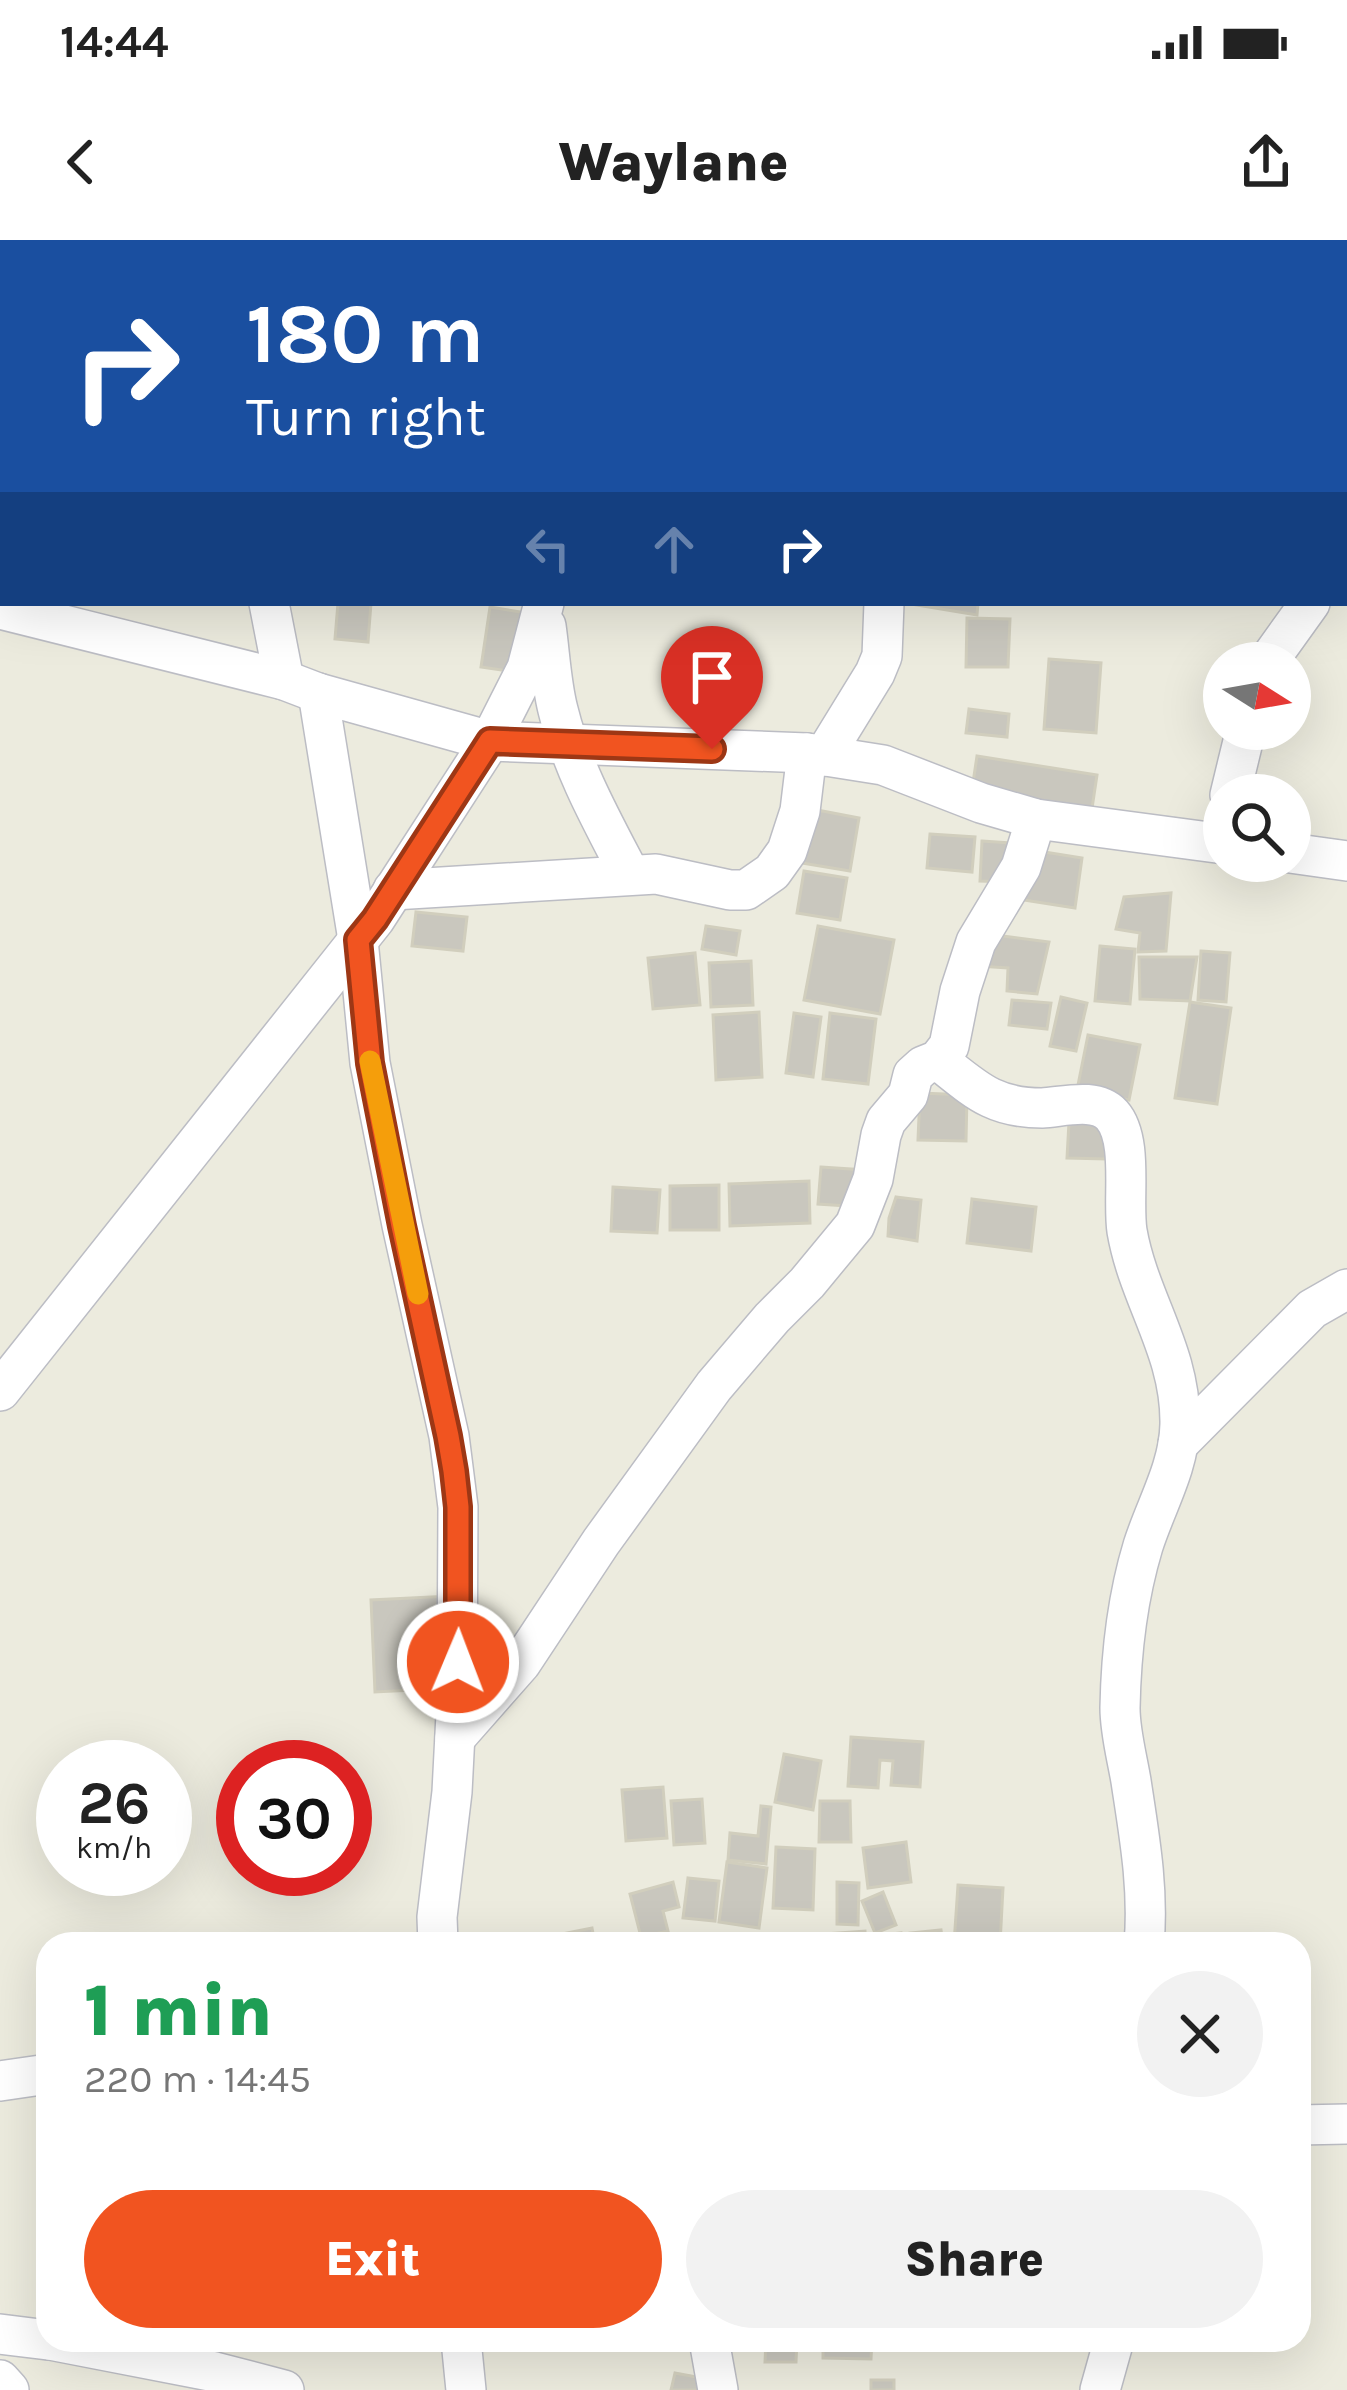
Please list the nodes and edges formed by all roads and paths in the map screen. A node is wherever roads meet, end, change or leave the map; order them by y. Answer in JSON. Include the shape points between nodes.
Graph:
{"nodes":[{"id":1,"x":270,"y":606,"type":"edge"},
{"id":2,"x":543,"y":606,"type":"edge"},
{"id":3,"x":884,"y":606,"type":"edge"},
{"id":4,"x":1308,"y":606,"type":"edge"},
{"id":5,"x":0,"y":610,"type":"edge"},
{"id":6,"x":1282,"y":642,"type":"edge"},
{"id":7,"x":301,"y":687,"type":"junction"},
{"id":8,"x":490,"y":741,"type":"junction"},
{"id":9,"x":569,"y":744,"type":"junction"},
{"id":10,"x":816,"y":755,"type":"junction"},
{"id":11,"x":1036,"y":819,"type":"junction"},
{"id":12,"x":1203,"y":831,"type":"edge"},
{"id":13,"x":1311,"y":856,"type":"edge"},
{"id":14,"x":1347,"y":861,"type":"edge"},
{"id":15,"x":630,"y":875,"type":"junction"},
{"id":16,"x":393,"y":890,"type":"junction"},
{"id":17,"x":358,"y":940,"type":"junction"},
{"id":18,"x":938,"y":1060,"type":"junction"},
{"id":19,"x":1347,"y":1288,"type":"edge"},
{"id":20,"x":0,"y":1390,"type":"edge"},
{"id":21,"x":1178,"y":1444,"type":"junction"},
{"id":22,"x":455,"y":1738,"type":"junction"},
{"id":23,"x":438,"y":1932,"type":"edge"},
{"id":24,"x":1145,"y":1932,"type":"edge"},
{"id":25,"x":36,"y":2076,"type":"edge"},
{"id":26,"x":0,"y":2081,"type":"edge"},
{"id":27,"x":1347,"y":2124,"type":"edge"},
{"id":28,"x":1311,"y":2126,"type":"edge"},
{"id":29,"x":0,"y":2334,"type":"edge"},
{"id":30,"x":36,"y":2338,"type":"edge"},
{"id":31,"x":118,"y":2352,"type":"edge"},
{"id":32,"x":462,"y":2352,"type":"edge"},
{"id":33,"x":712,"y":2352,"type":"edge"},
{"id":34,"x":1111,"y":2352,"type":"edge"},
{"id":35,"x":0,"y":2380,"type":"edge"},
{"id":36,"x":9,"y":2390,"type":"edge"},
{"id":37,"x":284,"y":2390,"type":"edge"},
{"id":38,"x":466,"y":2390,"type":"edge"},
{"id":39,"x":718,"y":2390,"type":"edge"},
{"id":40,"x":1100,"y":2390,"type":"edge"}],
"edges":[{"from":1,"to":7,"type":"street"},
{"from":2,"to":8,"type":"street","via":[[527,668]]},
{"from":2,"to":9,"type":"street"},
{"from":3,"to":10,"type":"street","via":[[875,674]]},
{"from":4,"to":6,"type":"street"},
{"from":5,"to":7,"type":"street"},
{"from":7,"to":8,"type":"street"},
{"from":7,"to":17,"type":"street"},
{"from":8,"to":9,"type":"street"},
{"from":8,"to":16,"type":"street"},
{"from":9,"to":10,"type":"street"},
{"from":9,"to":15,"type":"street"},
{"from":10,"to":11,"type":"street","via":[[883,765]]},
{"from":10,"to":15,"type":"street","via":[[787,851],[746,890]]},
{"from":11,"to":12,"type":"street"},
{"from":11,"to":18,"type":"street","via":[[1021,867],[976,942],[949,1046]]},
{"from":13,"to":14,"type":"street"},
{"from":15,"to":16,"type":"street"},
{"from":16,"to":17,"type":"street"},
{"from":17,"to":20,"type":"street"},
{"from":17,"to":22,"type":"street","via":[[370,1063],[458,1507]]},
{"from":18,"to":21,"type":"street","via":[[998,1103],[1090,1104],[1114,1116],[1138,1275],[1176,1380]]},
{"from":18,"to":22,"type":"street","via":[[914,1076],[886,1121],[855,1225],[714,1385],[520,1663]]},
{"from":19,"to":21,"type":"street","via":[[1312,1309]]},
{"from":21,"to":24,"type":"street","via":[[1130,1592],[1121,1663]]},
{"from":22,"to":23,"type":"street"},
{"from":25,"to":26,"type":"street"},
{"from":27,"to":28,"type":"street"},
{"from":29,"to":30,"type":"street"},
{"from":31,"to":37,"type":"street"},
{"from":32,"to":38,"type":"street"},
{"from":33,"to":39,"type":"street"},
{"from":34,"to":40,"type":"street"},
{"from":35,"to":36,"type":"street"}]}
